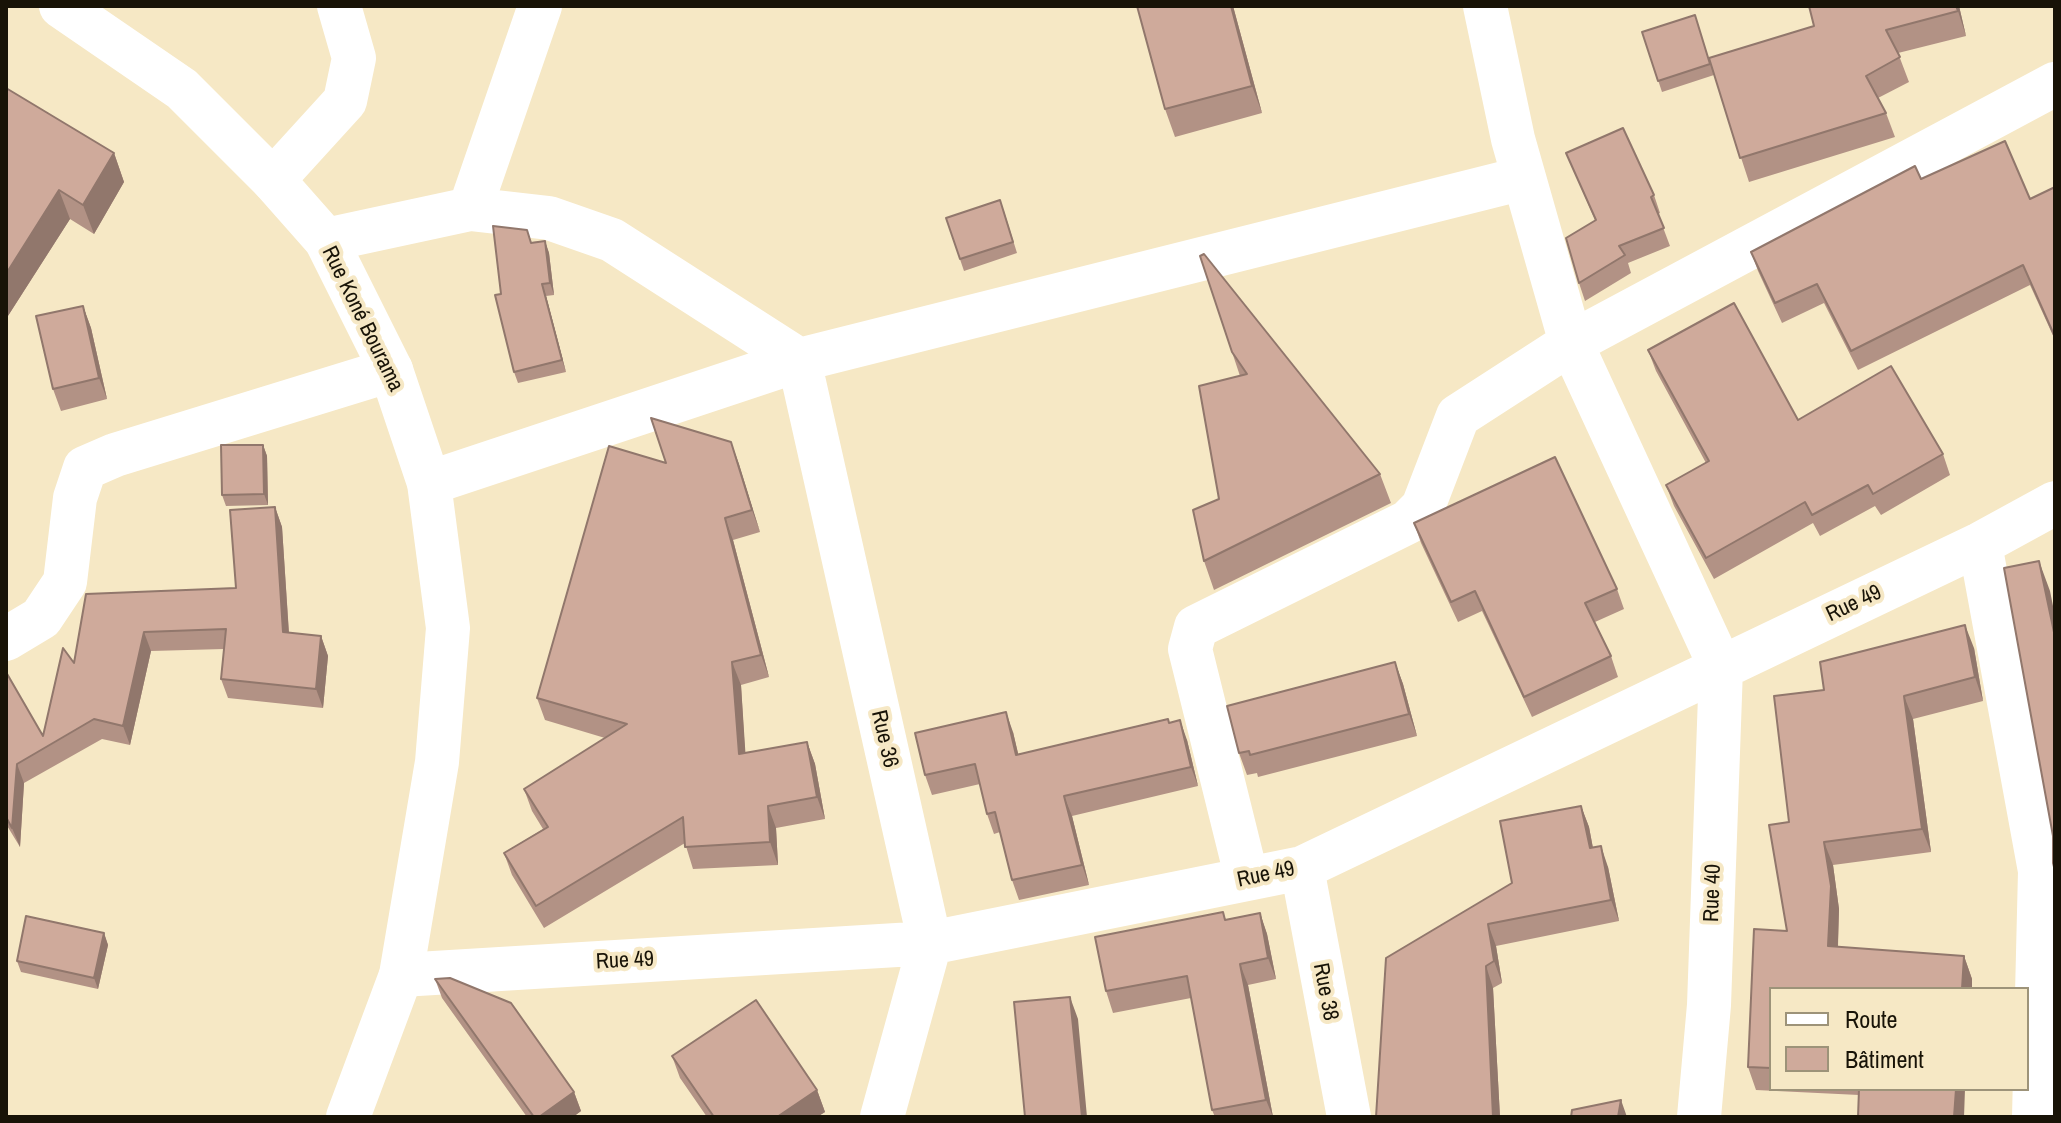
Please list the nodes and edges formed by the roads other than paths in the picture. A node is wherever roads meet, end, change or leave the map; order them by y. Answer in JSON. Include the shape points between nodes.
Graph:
{"nodes":[{"id":1,"x":61,"y":6,"type":"edge"},
{"id":2,"x":339,"y":6,"type":"edge"},
{"id":3,"x":540,"y":6,"type":"edge"},
{"id":4,"x":1485,"y":6,"type":"edge"},
{"id":5,"x":2055,"y":84,"type":"edge"},
{"id":6,"x":1524,"y":178,"type":"junction"},
{"id":7,"x":273,"y":180,"type":"junction"},
{"id":8,"x":470,"y":209,"type":"junction"},
{"id":9,"x":326,"y":240,"type":"junction"},
{"id":10,"x":1571,"y":343,"type":"junction"},
{"id":11,"x":799,"y":360,"type":"junction"},
{"id":12,"x":391,"y":370,"type":"junction"},
{"id":13,"x":429,"y":483,"type":"junction"},
{"id":14,"x":2055,"y":503,"type":"edge"},
{"id":15,"x":1980,"y":544,"type":"junction"},
{"id":16,"x":6,"y":639,"type":"edge"},
{"id":17,"x":1721,"y":668,"type":"junction"},
{"id":18,"x":1302,"y":868,"type":"junction"},
{"id":19,"x":1247,"y":879,"type":"junction"},
{"id":20,"x":930,"y":943,"type":"junction"},
{"id":21,"x":401,"y":975,"type":"junction"},
{"id":22,"x":348,"y":1117,"type":"edge"},
{"id":23,"x":882,"y":1117,"type":"edge"},
{"id":24,"x":1349,"y":1117,"type":"edge"},
{"id":25,"x":1699,"y":1117,"type":"edge"},
{"id":26,"x":2034,"y":1117,"type":"edge"}],
"edges":[{"from":1,"to":7,"type":"main road","name":"Rue Koné Bourama","via":[[182,89]]},
{"from":2,"to":7,"type":"main road","via":[[354,58],[345,101]]},
{"from":3,"to":8,"type":"main road"},
{"from":4,"to":6,"type":"main road"},
{"from":5,"to":10,"type":"main road"},
{"from":6,"to":10,"type":"main road"},
{"from":6,"to":11,"type":"main road"},
{"from":7,"to":9,"type":"main road","name":"Rue Koné Bourama"},
{"from":8,"to":9,"type":"main road"},
{"from":8,"to":11,"type":"main road","via":[[549,218],[612,240]]},
{"from":9,"to":12,"type":"main road","name":"Rue Koné Bourama"},
{"from":10,"to":17,"type":"main road"},
{"from":10,"to":19,"type":"main road","via":[[1458,416],[1423,507],[1408,522],[1196,627],[1190,649]]},
{"from":11,"to":13,"type":"main road"},
{"from":11,"to":20,"type":"main road","name":"Rue 36"},
{"from":12,"to":13,"type":"main road","name":"Rue Koné Bourama"},
{"from":12,"to":16,"type":"main road","via":[[85,468],[75,498],[65,582],[41,618]]},
{"from":13,"to":21,"type":"main road","name":"Rue Koné Bourama","via":[[448,628],[437,762]]},
{"from":14,"to":15,"type":"main road","name":"Rue 49"},
{"from":15,"to":17,"type":"main road","name":"Rue 49"},
{"from":15,"to":26,"type":"main road","via":[[2040,871]]},
{"from":17,"to":18,"type":"main road","name":"Rue 49"},
{"from":17,"to":25,"type":"main road","name":"Rue 40","via":[[1709,1005]]},
{"from":18,"to":19,"type":"main road","name":"Rue 49"},
{"from":18,"to":24,"type":"main road","name":"Rue 38"},
{"from":19,"to":20,"type":"main road","name":"Rue 49"},
{"from":20,"to":21,"type":"main road","name":"Rue 49"},
{"from":20,"to":23,"type":"main road","name":"Rue 36"},
{"from":21,"to":22,"type":"main road","name":"Rue Koné Bourama"}]}
